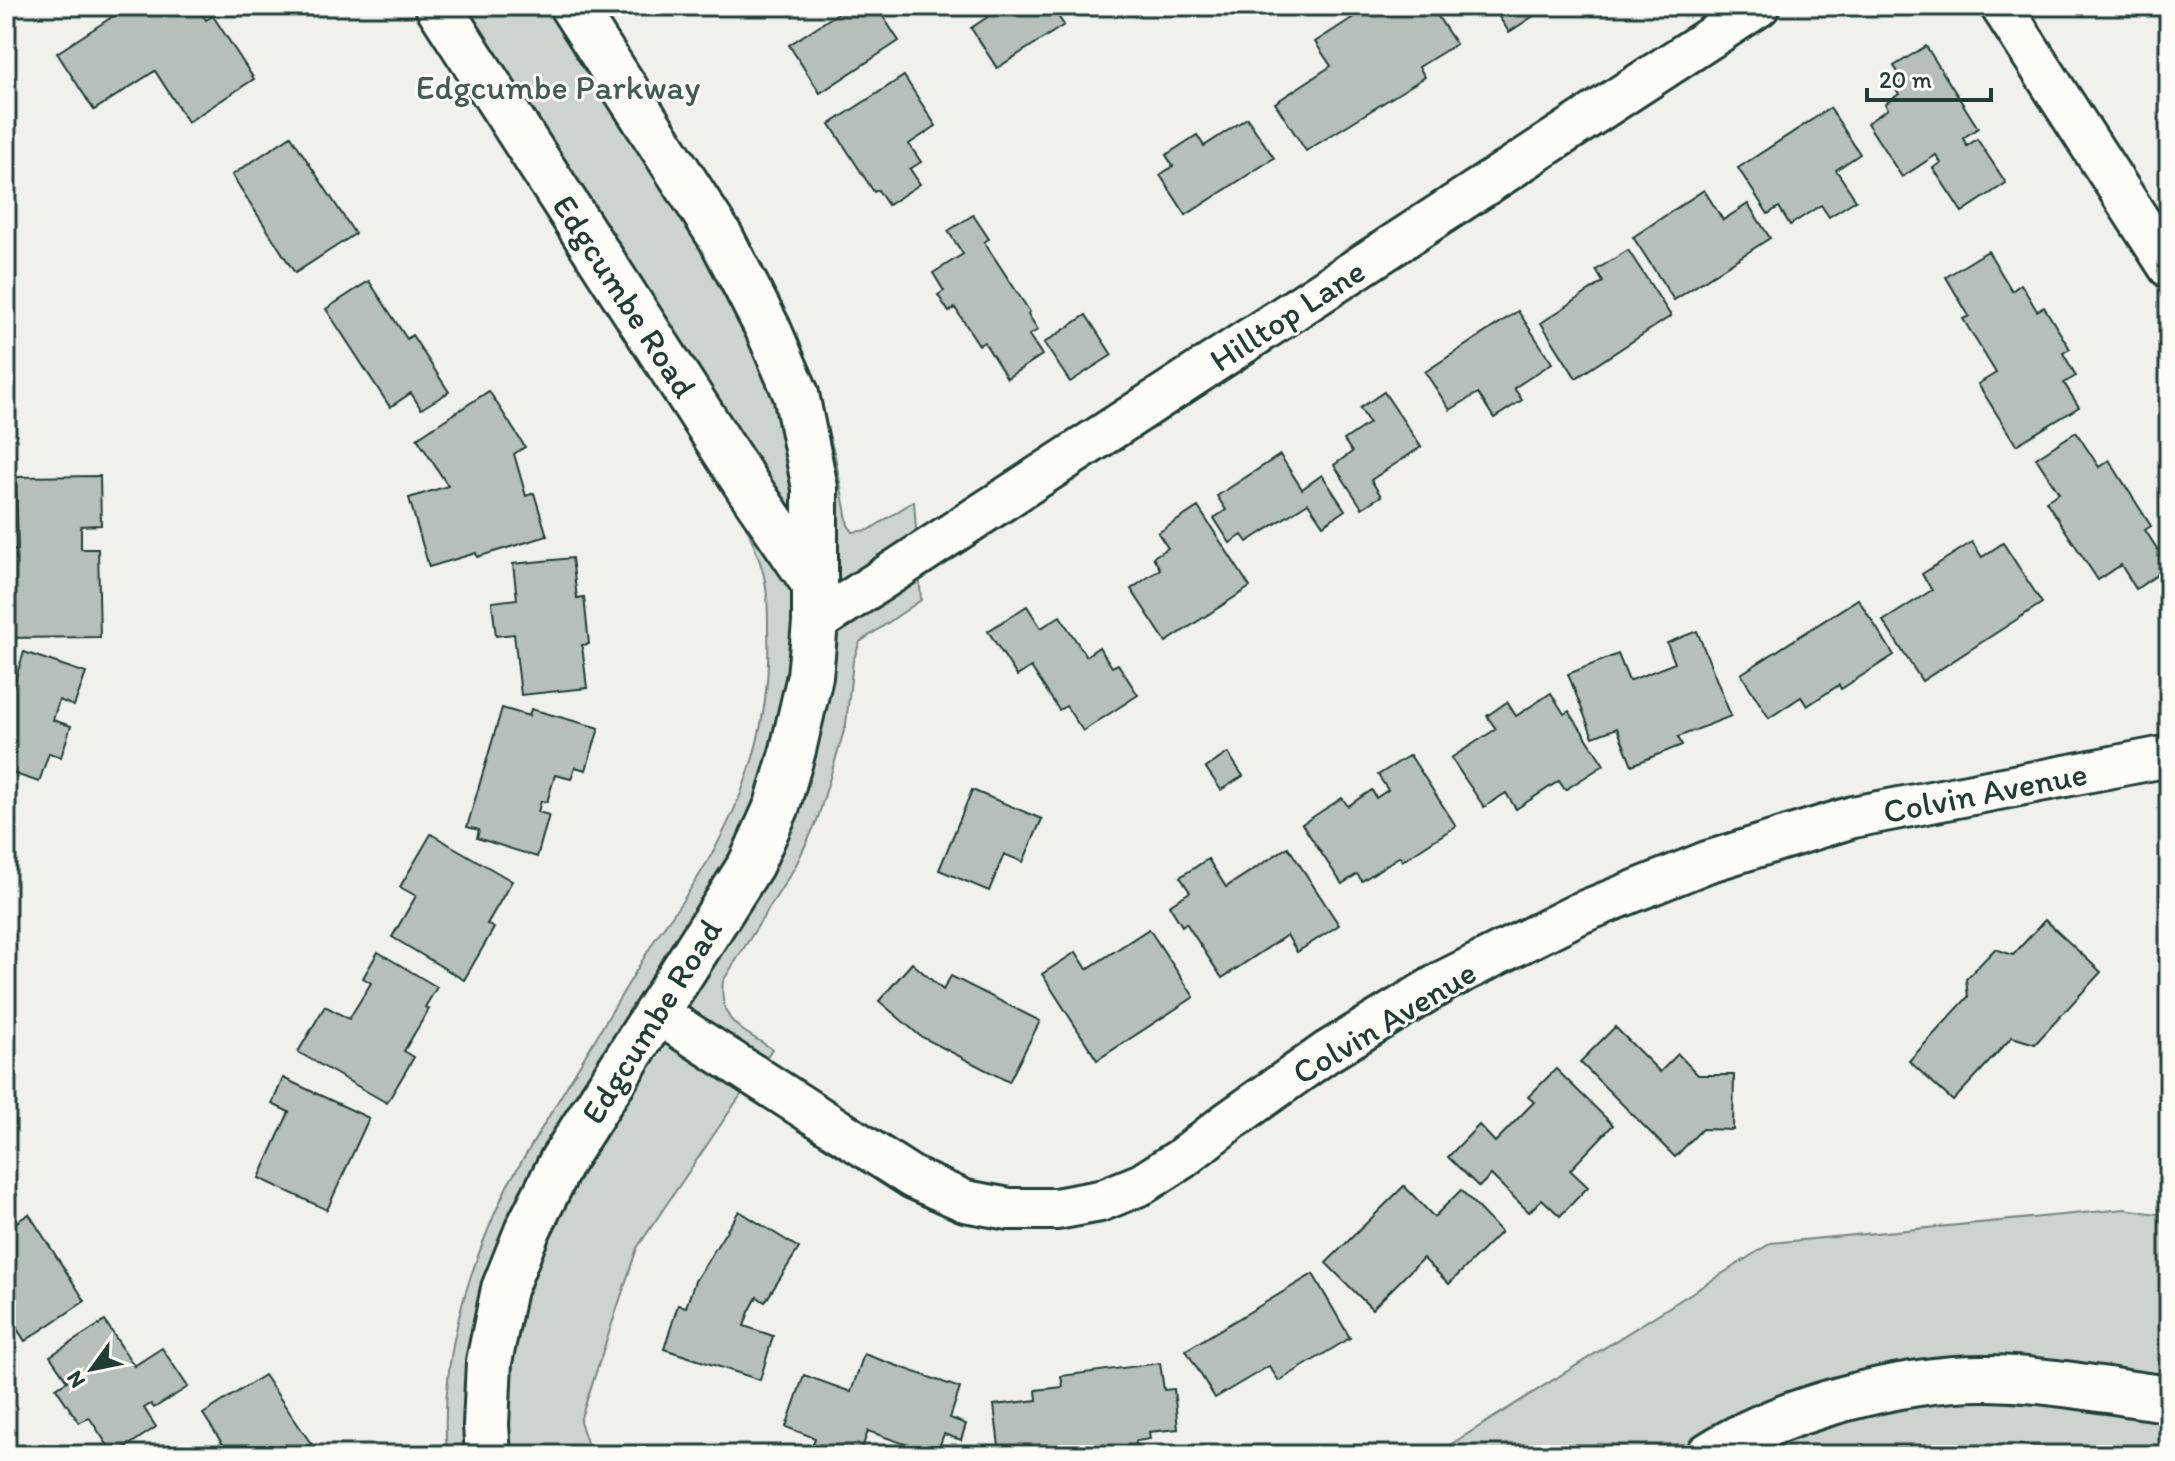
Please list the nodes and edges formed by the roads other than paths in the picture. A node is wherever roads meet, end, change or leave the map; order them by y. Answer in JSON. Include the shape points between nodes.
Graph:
{"nodes":[{"id":1,"x":438,"y":6,"type":"edge"},
{"id":2,"x":572,"y":6,"type":"edge"},
{"id":3,"x":1759,"y":6,"type":"edge"},
{"id":4,"x":2001,"y":6,"type":"edge"},
{"id":5,"x":2169,"y":267,"type":"edge"},
{"id":6,"x":815,"y":604,"type":"junction"},
{"id":7,"x":2169,"y":756,"type":"edge"},
{"id":8,"x":657,"y":1013,"type":"junction"},
{"id":9,"x":2169,"y":1399,"type":"edge"},
{"id":10,"x":488,"y":1455,"type":"edge"},
{"id":11,"x":1709,"y":1455,"type":"edge"}],
"edges":[{"from":1,"to":6,"type":"street","name":"Edgcumbe Road","via":[[748,487]]},
{"from":2,"to":6,"type":"street","name":"Edgcumbe Road","via":[[721,238],[796,394],[815,488]]},
{"from":3,"to":6,"type":"street","name":"Hilltop Lane"},
{"from":4,"to":5,"type":"street"},
{"from":6,"to":8,"type":"street","name":"Edgcumbe Road","via":[[810,676],[777,806],[751,864]]},
{"from":7,"to":8,"type":"street","name":"Colvin Avenue","via":[[1853,817],[1707,862],[1580,913],[1444,981],[1340,1044],[1142,1184],[1100,1201],[1056,1209],[1009,1209],[965,1201],[913,1178]]},
{"from":8,"to":10,"type":"street","name":"Edgcumbe Road","via":[[562,1161],[504,1289],[489,1362]]},
{"from":9,"to":11,"type":"street","via":[[1987,1378],[1925,1382],[1800,1412]]}]}
